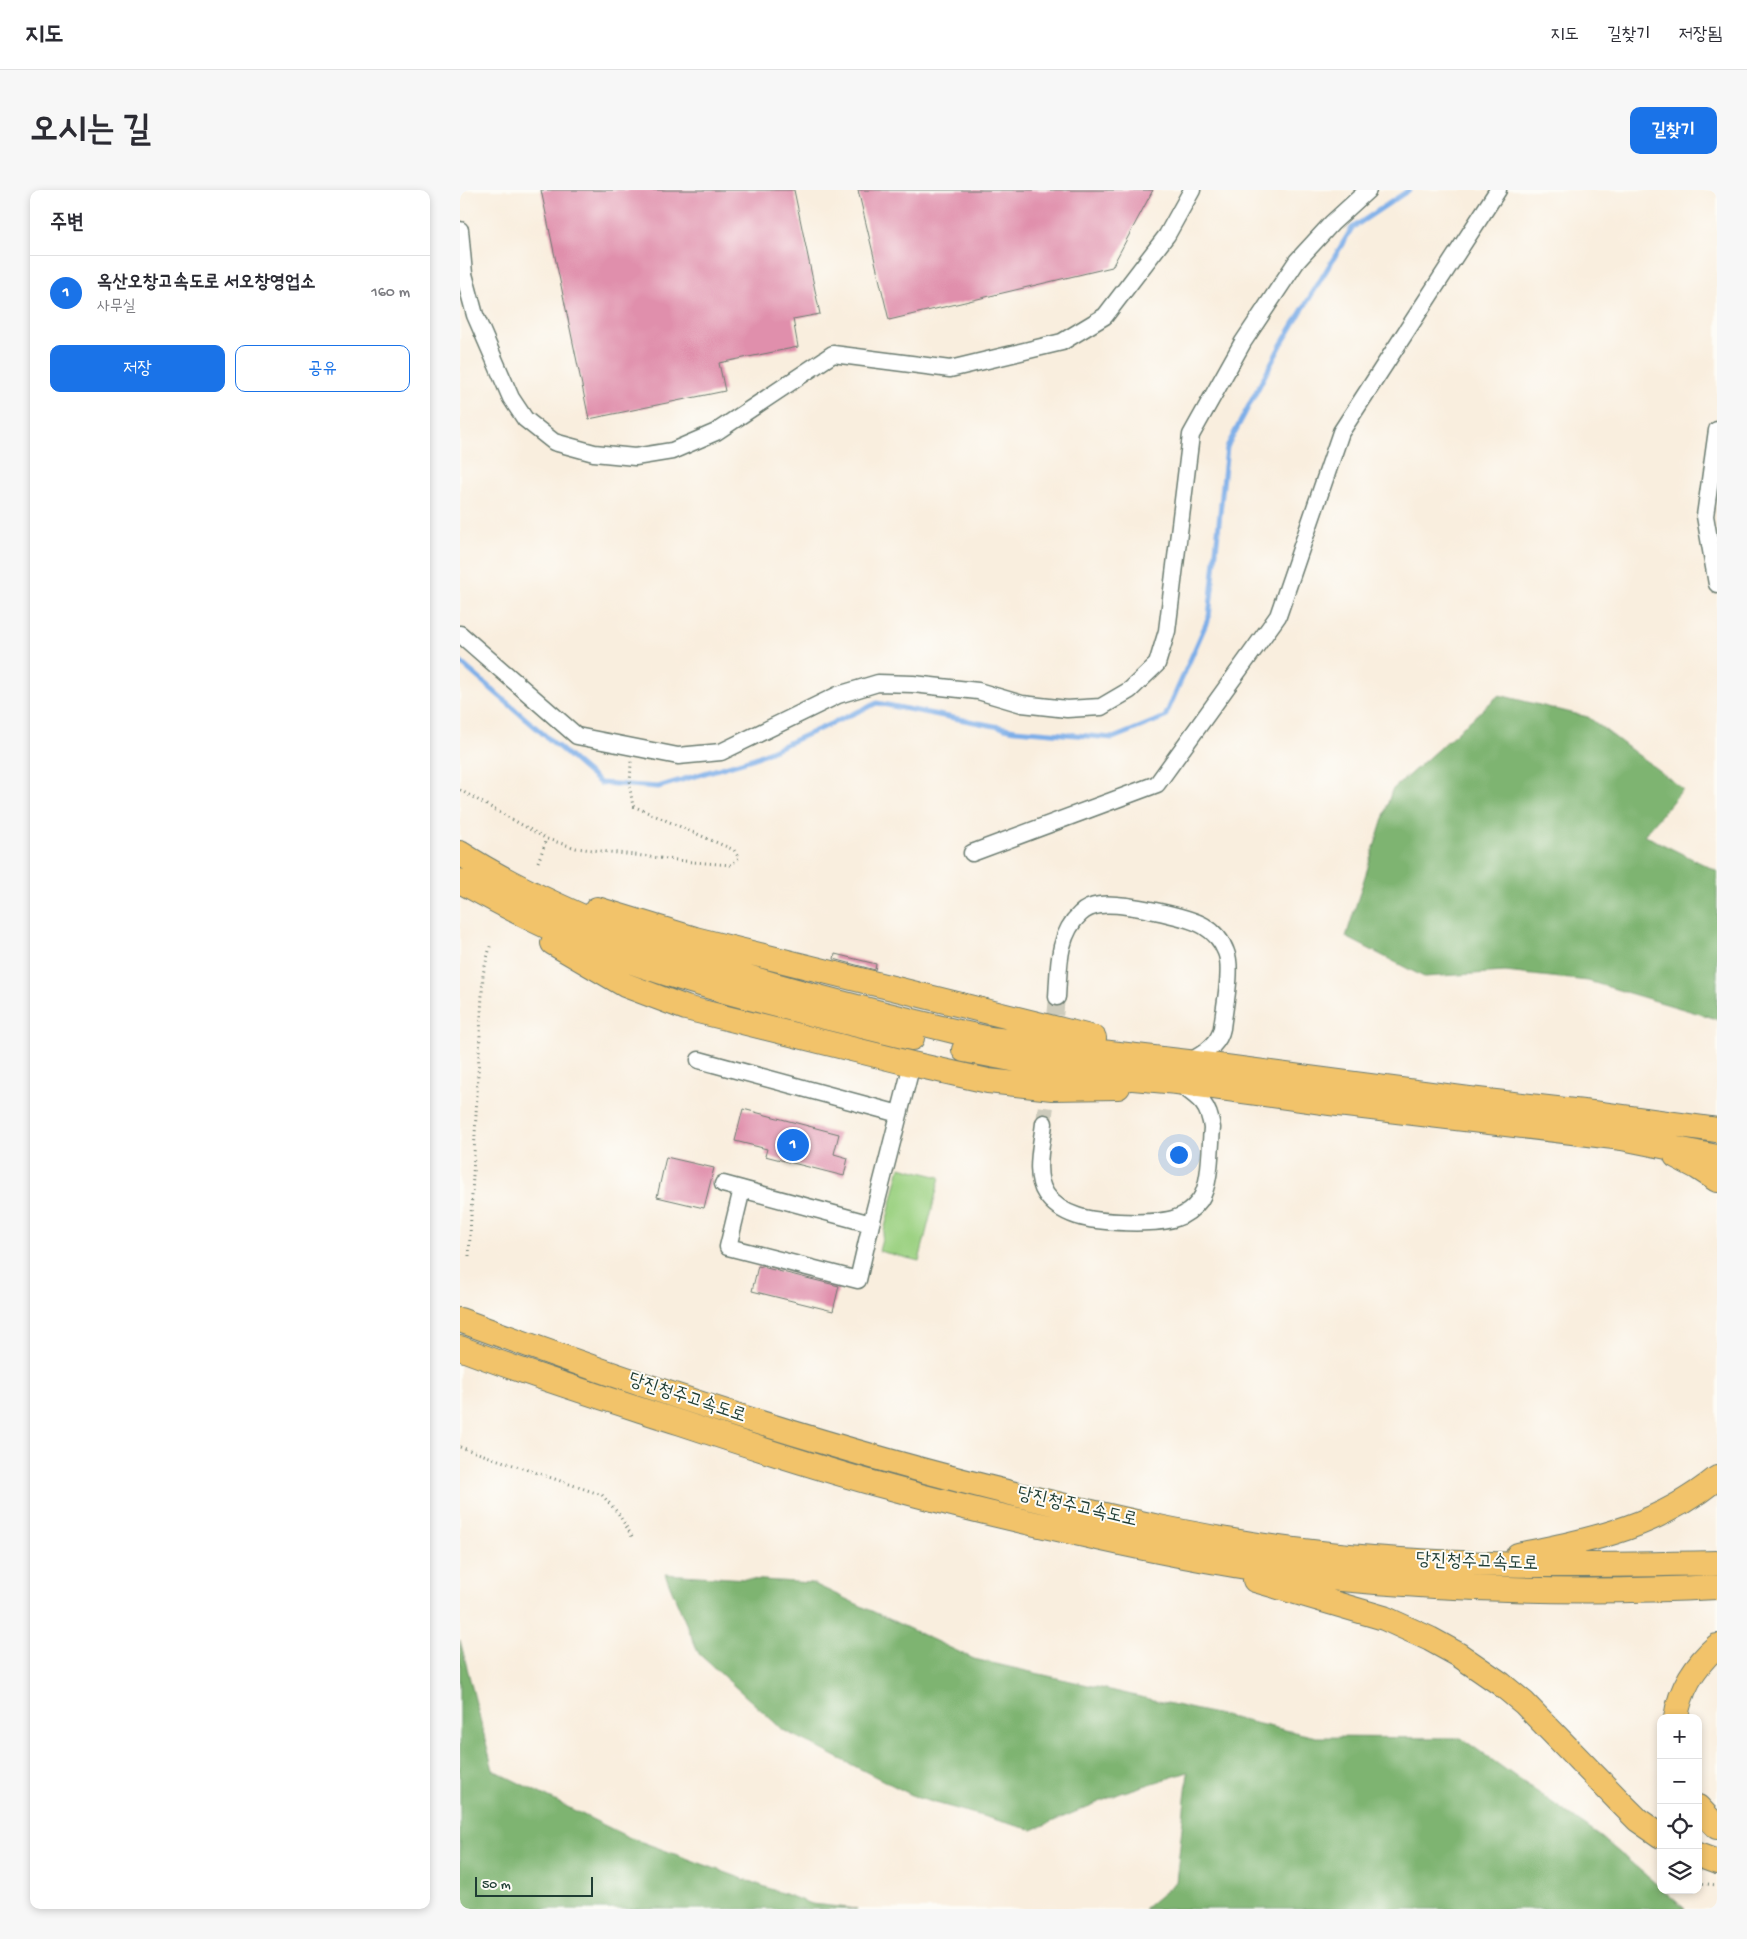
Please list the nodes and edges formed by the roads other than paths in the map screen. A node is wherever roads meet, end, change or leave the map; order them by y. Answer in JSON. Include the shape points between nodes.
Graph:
{"nodes":[{"id":1,"x":1192,"y":190,"type":"edge"},
{"id":2,"x":1368,"y":190,"type":"edge"},
{"id":3,"x":1498,"y":190,"type":"edge"},
{"id":4,"x":460,"y":230,"type":"edge"},
{"id":5,"x":1717,"y":430,"type":"edge"},
{"id":6,"x":1717,"y":584,"type":"edge"},
{"id":7,"x":460,"y":634,"type":"edge"},
{"id":8,"x":460,"y":852,"type":"edge"},
{"id":9,"x":972,"y":853,"type":"dead end"},
{"id":10,"x":460,"y":882,"type":"edge"},
{"id":11,"x":1057,"y":997,"type":"tunnel mouth"},
{"id":12,"x":700,"y":1060,"type":"dead end"},
{"id":13,"x":1188,"y":1062,"type":"junction"},
{"id":14,"x":912,"y":1064,"type":"junction"},
{"id":15,"x":1177,"y":1082,"type":"junction"},
{"id":16,"x":899,"y":1114,"type":"junction"},
{"id":17,"x":1044,"y":1123,"type":"tunnel mouth"},
{"id":18,"x":1717,"y":1132,"type":"edge"},
{"id":19,"x":1622,"y":1138,"type":"junction"},
{"id":20,"x":1717,"y":1157,"type":"edge"},
{"id":21,"x":1717,"y":1180,"type":"edge"},
{"id":22,"x":723,"y":1184,"type":"dead end"},
{"id":23,"x":742,"y":1189,"type":"junction"},
{"id":24,"x":871,"y":1224,"type":"junction"},
{"id":25,"x":460,"y":1320,"type":"edge"},
{"id":26,"x":460,"y":1348,"type":"edge"},
{"id":27,"x":1717,"y":1478,"type":"edge"},
{"id":28,"x":1143,"y":1548,"type":"junction"},
{"id":29,"x":1469,"y":1563,"type":"junction"},
{"id":30,"x":1717,"y":1563,"type":"edge"},
{"id":31,"x":1717,"y":1587,"type":"edge"},
{"id":32,"x":1717,"y":1646,"type":"edge"},
{"id":33,"x":1677,"y":1714,"type":"edge"},
{"id":34,"x":1702,"y":1812,"type":"edge"},
{"id":35,"x":1717,"y":1827,"type":"edge"},
{"id":36,"x":1657,"y":1833,"type":"edge"},
{"id":37,"x":1702,"y":1856,"type":"edge"},
{"id":38,"x":1717,"y":1862,"type":"edge"}],
"edges":[{"from":1,"to":4,"type":"lane","via":[[1167,235],[1105,316],[1062,342],[950,369],[832,354],[716,432],[672,452],[635,457],[594,453],[554,442],[525,419],[511,398],[475,315],[464,274]]},
{"from":2,"to":7,"type":"lane","via":[[1297,261],[1243,342],[1190,435],[1167,631],[1157,664],[1130,690],[1101,708],[1068,709],[1022,704],[978,691],[878,683],[838,695],[721,752],[678,756],[577,736]]},
{"from":3,"to":9,"type":"lane","via":[[1341,432],[1278,616],[1157,784]]},
{"from":5,"to":6,"type":"lane","via":[[1705,516]]},
{"from":8,"to":13,"type":"highway","via":[[512,884],[586,919],[653,946],[766,984],[990,1039]]},
{"from":10,"to":14,"type":"highway","via":[[600,972],[649,994],[686,1008]]},
{"from":10,"to":15,"type":"highway","via":[[584,944],[734,994],[989,1055]]},
{"from":11,"to":13,"type":"lane","via":[[1065,935],[1072,922],[1087,909],[1113,905],[1179,916],[1198,923],[1215,934],[1224,947],[1228,970],[1220,1036],[1205,1052]]},
{"from":12,"to":16,"type":"lane"},
{"from":13,"to":18,"type":"highway","via":[[1602,1114]]},
{"from":14,"to":15,"type":"highway","via":[[988,1081],[1039,1088],[1075,1089]]},
{"from":14,"to":16,"type":"lane"},
{"from":15,"to":17,"type":"lane","via":[[1205,1104],[1212,1128],[1205,1191],[1192,1209],[1176,1218],[1162,1221],[1088,1218],[1070,1214],[1057,1206],[1046,1195],[1041,1180]]},
{"from":15,"to":19,"type":"highway"},
{"from":16,"to":24,"type":"lane"},
{"from":19,"to":20,"type":"highway"},
{"from":19,"to":21,"type":"highway","via":[[1682,1159]]},
{"from":22,"to":23,"type":"lane"},
{"from":23,"to":24,"type":"lane"},
{"from":23,"to":24,"type":"lane","via":[[728,1247],[858,1280]]},
{"from":25,"to":29,"type":"highway","name":"당진청주고속도로","via":[[646,1386],[799,1435],[936,1475],[1060,1505],[1224,1540],[1303,1551]]},
{"from":26,"to":28,"type":"highway","name":"당진청주고속도로","via":[[829,1470],[954,1504]]},
{"from":27,"to":29,"type":"highway","via":[[1670,1510],[1613,1533]]},
{"from":28,"to":31,"type":"highway","name":"당진청주고속도로","via":[[1327,1578],[1423,1585],[1544,1590]]},
{"from":28,"to":36,"type":"highway","via":[[1384,1618],[1444,1646],[1519,1698],[1623,1806]]},
{"from":29,"to":30,"type":"highway","name":"당진청주고속도로"},
{"from":32,"to":33,"type":"highway","via":[[1692,1675]]},
{"from":34,"to":35,"type":"highway"},
{"from":37,"to":38,"type":"highway"}]}
